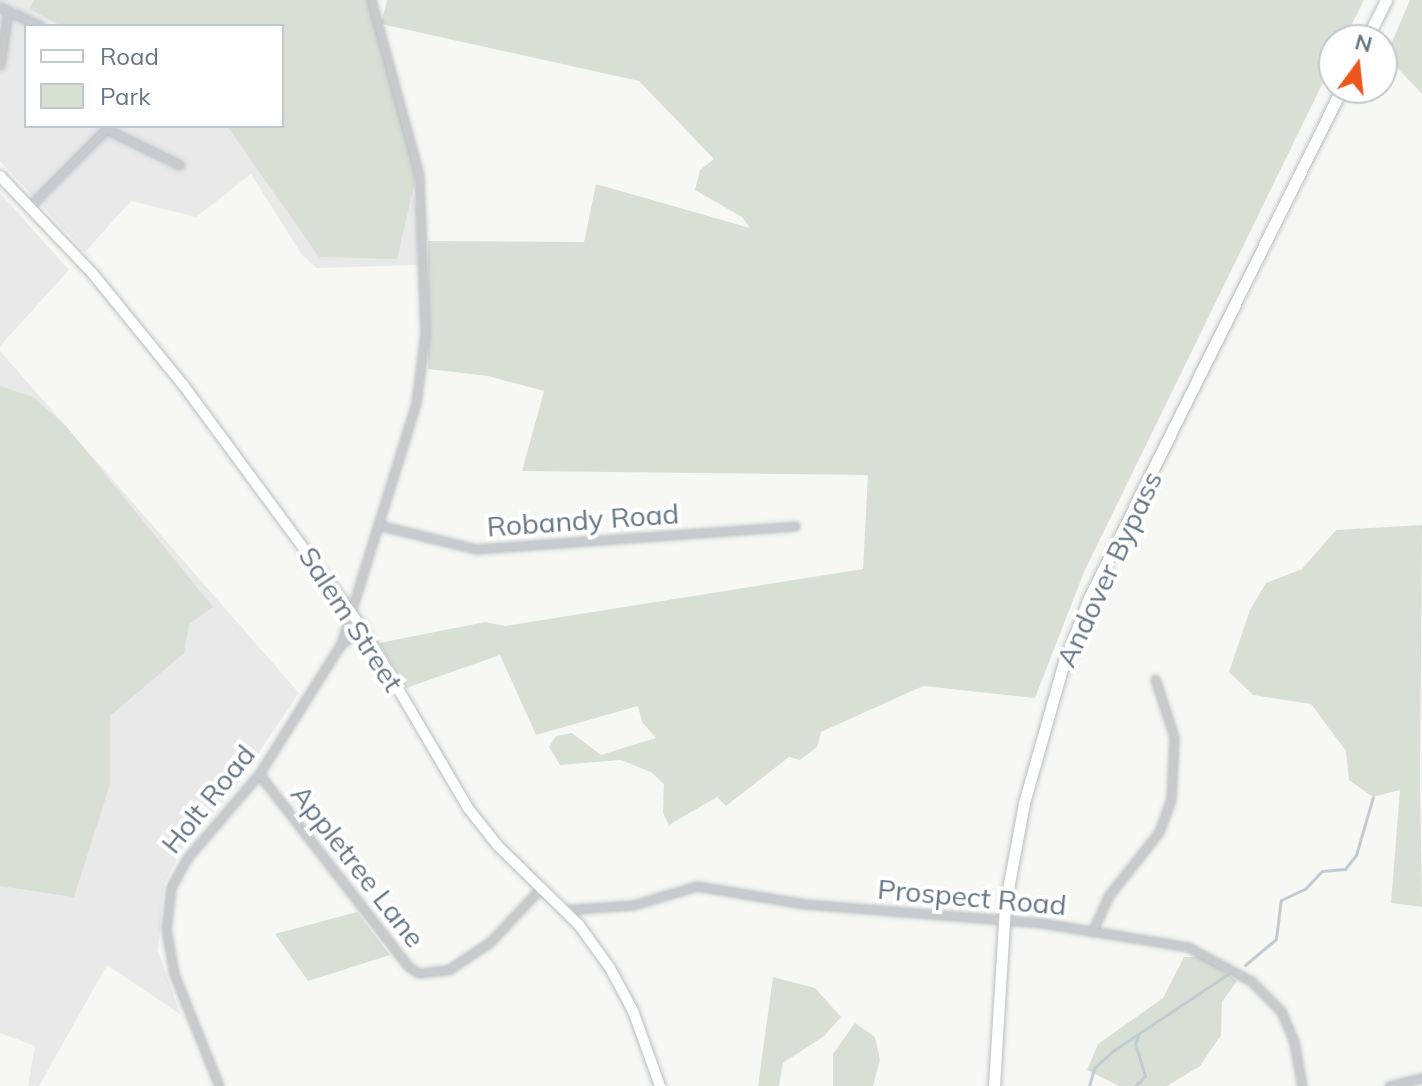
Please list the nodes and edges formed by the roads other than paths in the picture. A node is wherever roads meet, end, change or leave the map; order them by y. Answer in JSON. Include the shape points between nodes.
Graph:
{"nodes":[{"id":1,"x":371,"y":0,"type":"edge"},
{"id":2,"x":1386,"y":0,"type":"edge"},
{"id":3,"x":0,"y":7,"type":"edge"},
{"id":4,"x":8,"y":11,"type":"junction"},
{"id":5,"x":36,"y":24,"type":"edge"},
{"id":6,"x":1374,"y":24,"type":"edge"},
{"id":7,"x":0,"y":65,"type":"edge"},
{"id":8,"x":1334,"y":104,"type":"edge"},
{"id":9,"x":180,"y":165,"type":"dead end"},
{"id":10,"x":0,"y":176,"type":"edge"},
{"id":11,"x":29,"y":207,"type":"junction"},
{"id":12,"x":378,"y":525,"type":"junction"},
{"id":13,"x":795,"y":526,"type":"dead end"},
{"id":14,"x":351,"y":611,"type":"junction"},
{"id":15,"x":363,"y":629,"type":"junction"},
{"id":16,"x":341,"y":644,"type":"junction"},
{"id":17,"x":1155,"y":679,"type":"dead end"},
{"id":18,"x":259,"y":774,"type":"junction"},
{"id":19,"x":540,"y":889,"type":"junction"},
{"id":20,"x":562,"y":910,"type":"junction"},
{"id":21,"x":1004,"y":920,"type":"junction"},
{"id":22,"x":1092,"y":932,"type":"junction"},
{"id":23,"x":1422,"y":1078,"type":"edge"},
{"id":24,"x":219,"y":1086,"type":"edge"},
{"id":25,"x":660,"y":1086,"type":"edge"},
{"id":26,"x":994,"y":1086,"type":"edge"},
{"id":27,"x":1302,"y":1086,"type":"edge"},
{"id":28,"x":1389,"y":1086,"type":"edge"}],
"edges":[{"from":1,"to":12,"type":"street","name":"Holt Road","via":[[414,147],[425,255],[425,334],[416,403]]},
{"from":2,"to":6,"type":"main road"},
{"from":3,"to":4,"type":"street"},
{"from":4,"to":5,"type":"street"},
{"from":4,"to":7,"type":"street"},
{"from":8,"to":21,"type":"main road","name":"Andover Bypass","via":[[1089,598],[1053,697],[1024,803]]},
{"from":9,"to":11,"type":"street","via":[[106,129]]},
{"from":10,"to":11,"type":"street","name":"Salem Street"},
{"from":11,"to":14,"type":"street","name":"Salem Street","via":[[158,353]]},
{"from":12,"to":13,"type":"street","name":"Robandy Road","via":[[476,549]]},
{"from":12,"to":14,"type":"street","name":"Holt Road"},
{"from":14,"to":15,"type":"street","name":"Salem Street"},
{"from":14,"to":16,"type":"street","name":"Holt Road"},
{"from":15,"to":16,"type":"street","name":"Holt Road"},
{"from":15,"to":19,"type":"street","name":"Salem Street","via":[[468,808]]},
{"from":16,"to":18,"type":"street","name":"Holt Road"},
{"from":17,"to":22,"type":"street","via":[[1174,737],[1171,799],[1159,832],[1109,895]]},
{"from":18,"to":19,"type":"street","name":"Appletree Lane","via":[[418,973],[448,970],[490,942]]},
{"from":18,"to":24,"type":"street","name":"Holt Road","via":[[187,858],[169,896],[166,929],[174,974]]},
{"from":19,"to":20,"type":"street","name":"Salem Street"},
{"from":20,"to":21,"type":"street","name":"Prospect Road","via":[[633,905],[697,886],[805,904]]},
{"from":20,"to":25,"type":"street","name":"Salem Street","via":[[623,989]]},
{"from":21,"to":22,"type":"street","name":"Prospect Road"},
{"from":21,"to":26,"type":"main road","name":"Andover Bypass"},
{"from":22,"to":27,"type":"street","name":"Prospect Road","via":[[1200,950],[1251,981],[1289,1025]]},
{"from":23,"to":28,"type":"street"}]}
